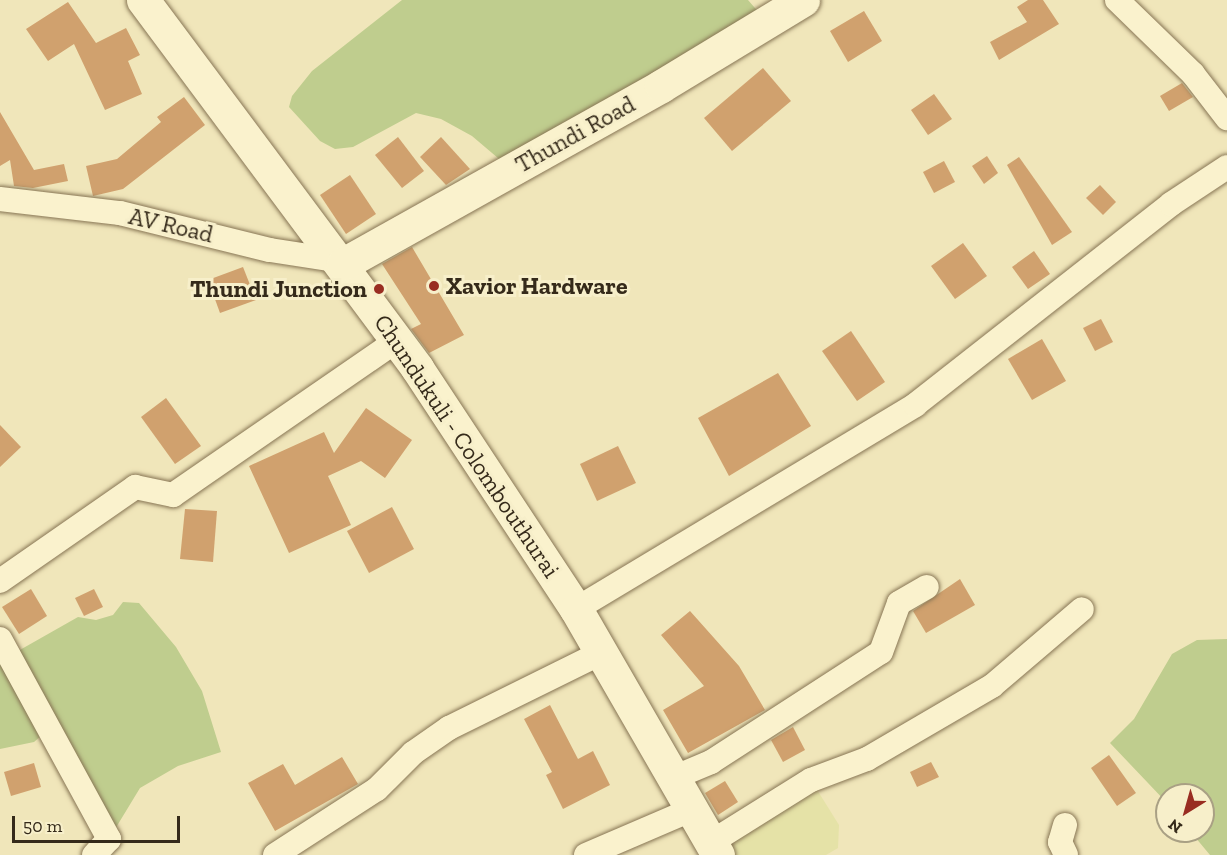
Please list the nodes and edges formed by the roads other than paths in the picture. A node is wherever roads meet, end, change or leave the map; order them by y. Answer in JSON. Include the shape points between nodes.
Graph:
{"nodes":[{"id":1,"x":143,"y":0,"type":"edge"},
{"id":2,"x":803,"y":0,"type":"edge"},
{"id":3,"x":1117,"y":0,"type":"edge"},
{"id":4,"x":1227,"y":118,"type":"edge"},
{"id":5,"x":1227,"y":167,"type":"edge"},
{"id":6,"x":0,"y":199,"type":"edge"},
{"id":7,"x":342,"y":262,"type":"junction"},
{"id":8,"x":398,"y":340,"type":"junction"},
{"id":9,"x":0,"y":581,"type":"edge"},
{"id":10,"x":927,"y":587,"type":"dead end"},
{"id":11,"x":576,"y":609,"type":"junction"},
{"id":12,"x":1082,"y":609,"type":"dead end"},
{"id":13,"x":0,"y":639,"type":"edge"},
{"id":14,"x":601,"y":653,"type":"junction"},
{"id":15,"x":673,"y":778,"type":"junction"},
{"id":16,"x":691,"y":810,"type":"junction"},
{"id":17,"x":1065,"y":825,"type":"dead end"},
{"id":18,"x":714,"y":849,"type":"edge"},
{"id":19,"x":94,"y":855,"type":"edge"},
{"id":20,"x":275,"y":855,"type":"edge"},
{"id":21,"x":586,"y":855,"type":"edge"},
{"id":22,"x":1066,"y":855,"type":"edge"}],
"edges":[{"from":1,"to":7,"type":"main road","name":"Chundukuli - Colombouthurai"},
{"from":2,"to":7,"type":"main road","name":"Thundi Road","via":[[662,86]]},
{"from":3,"to":4,"type":"street","via":[[1193,74]]},
{"from":5,"to":11,"type":"street","via":[[1171,204],[915,405]]},
{"from":6,"to":7,"type":"street","name":"AV Road","via":[[120,213],[270,250]]},
{"from":7,"to":8,"type":"main road","name":"Chundukuli - Colombouthurai"},
{"from":8,"to":9,"type":"street","via":[[173,495],[135,487]]},
{"from":8,"to":11,"type":"main road","name":"Chundukuli - Colombouthurai"},
{"from":10,"to":15,"type":"street","via":[[899,603],[881,652],[711,762]]},
{"from":11,"to":14,"type":"main road","name":"Chundukuli - Colombouthurai"},
{"from":12,"to":18,"type":"street","via":[[992,686],[867,759],[810,780]]},
{"from":13,"to":19,"type":"street","via":[[109,839]]},
{"from":14,"to":15,"type":"main road","name":"Chundukuli - Colombouthurai"},
{"from":14,"to":20,"type":"street","via":[[449,728],[413,753],[377,789]]},
{"from":15,"to":16,"type":"main road","name":"Chundukuli - Colombouthurai"},
{"from":16,"to":18,"type":"main road","name":"Chundukuli - Colombouthurai"},
{"from":16,"to":21,"type":"street"},
{"from":17,"to":22,"type":"street","via":[[1060,842]]}]}
